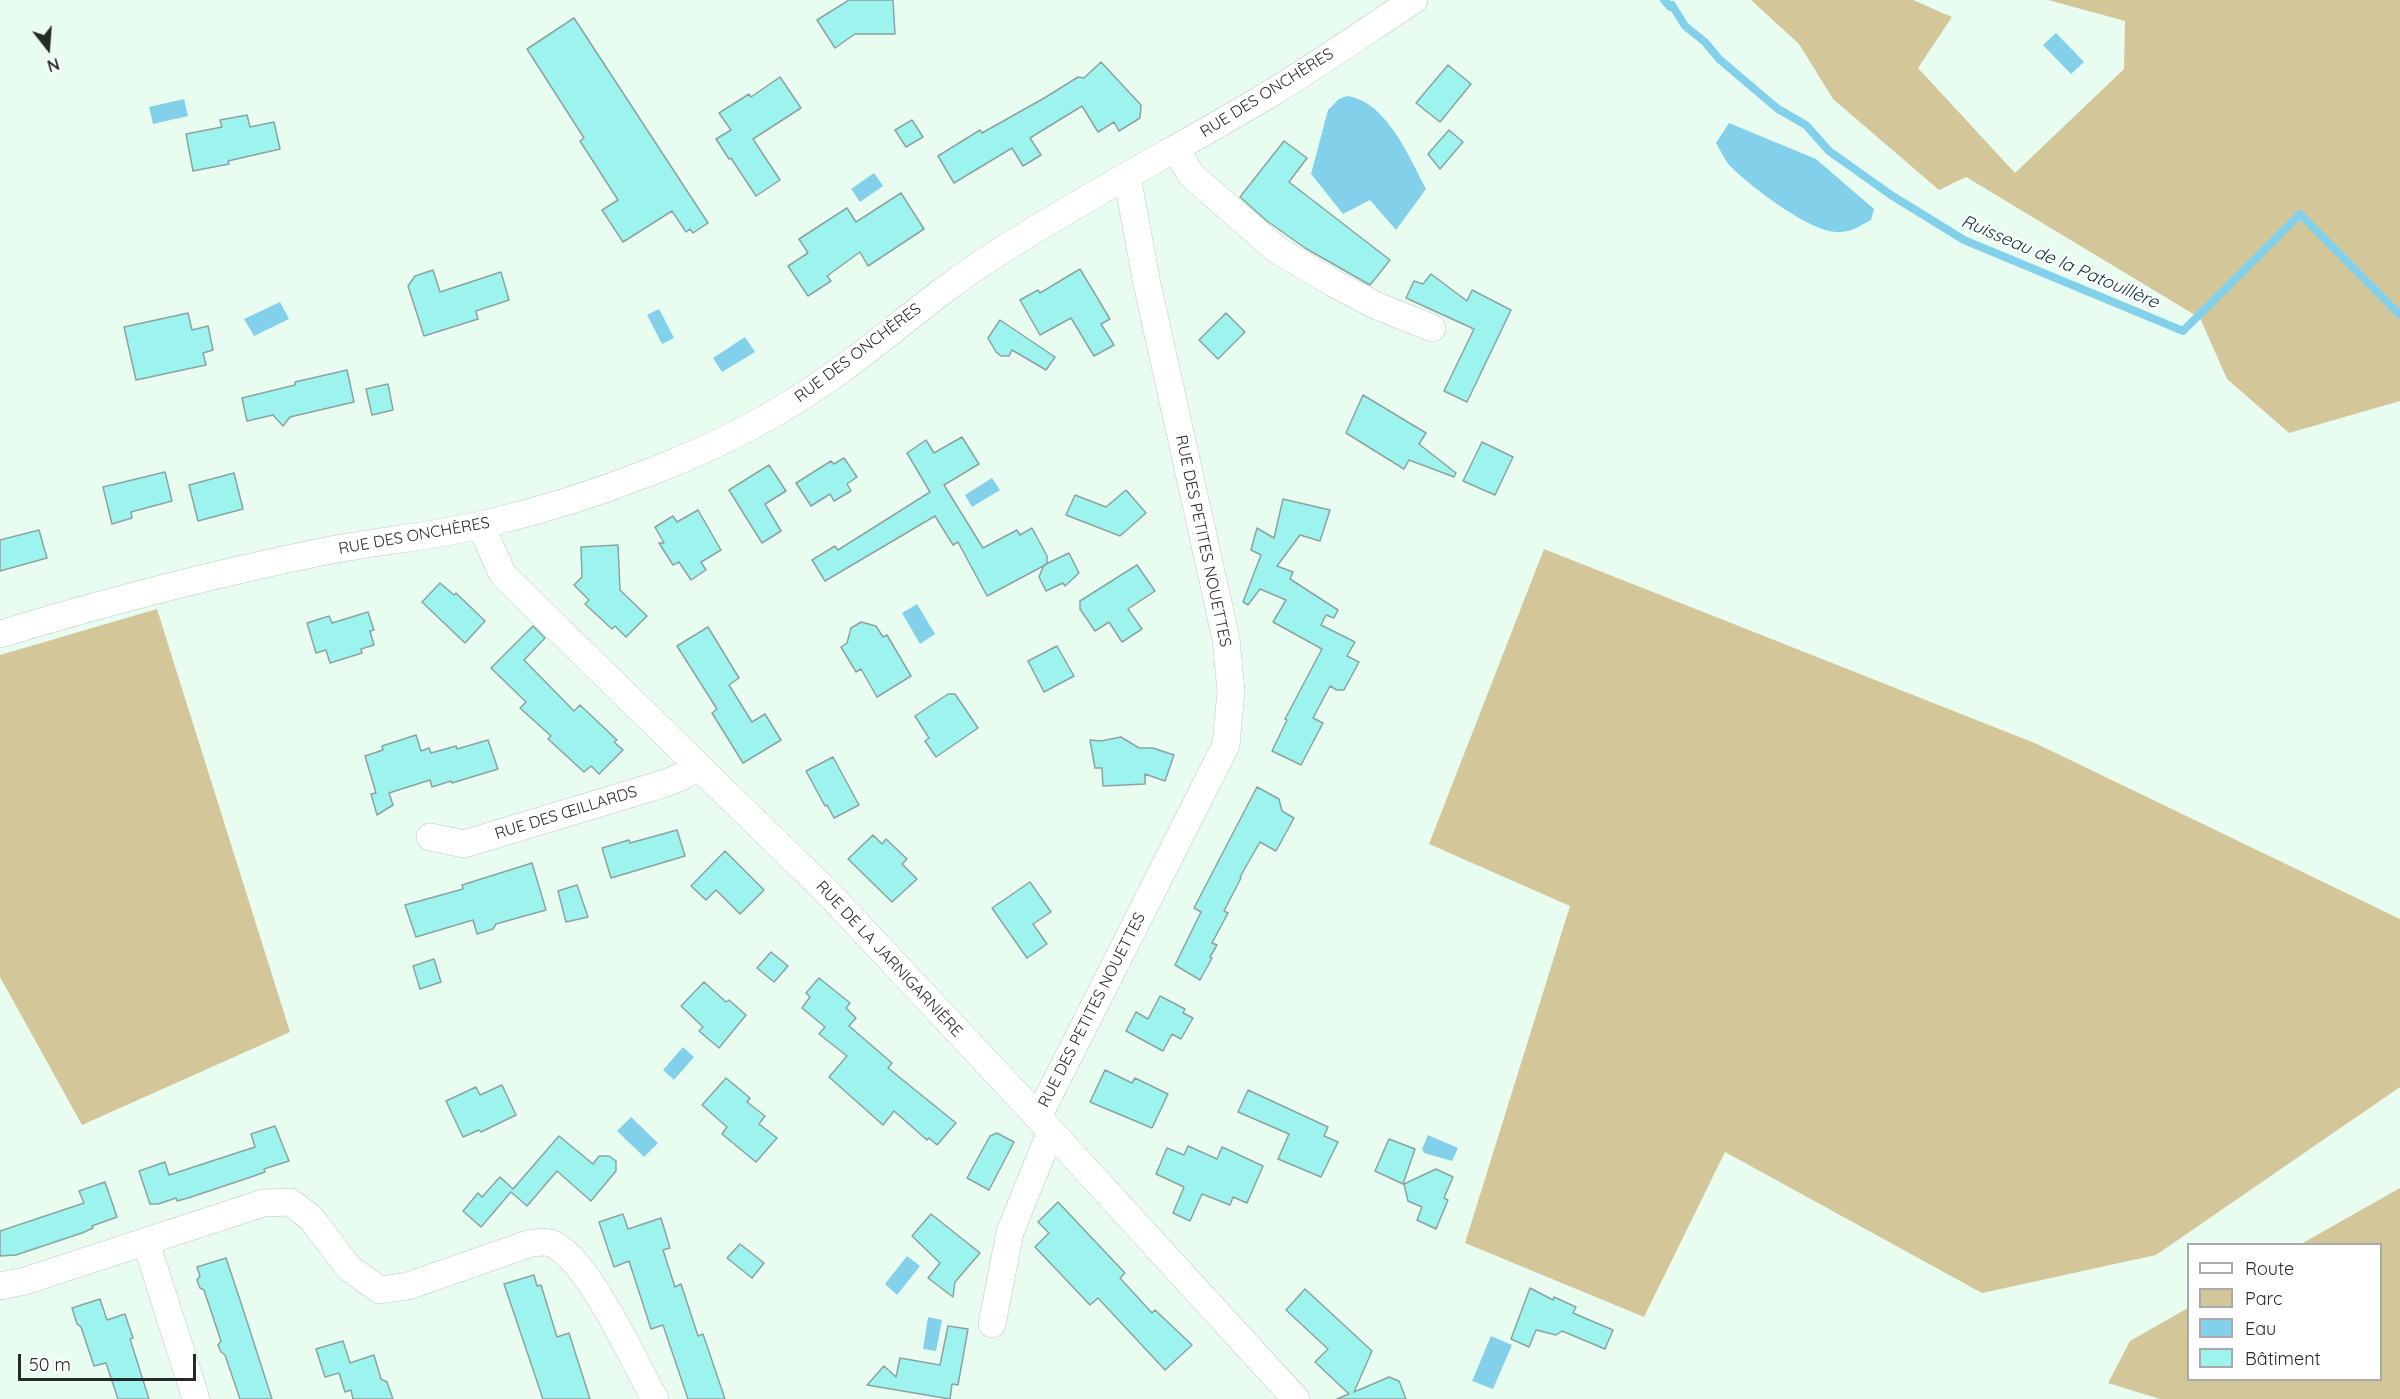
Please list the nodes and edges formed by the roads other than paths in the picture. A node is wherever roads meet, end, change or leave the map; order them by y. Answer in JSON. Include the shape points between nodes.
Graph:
{"nodes":[{"id":1,"x":1414,"y":0,"type":"edge"},
{"id":2,"x":1176,"y":148,"type":"junction"},
{"id":3,"x":1125,"y":178,"type":"junction"},
{"id":4,"x":1432,"y":328,"type":"dead end"},
{"id":5,"x":482,"y":525,"type":"junction"},
{"id":6,"x":0,"y":634,"type":"edge"},
{"id":7,"x":698,"y":765,"type":"junction"},
{"id":8,"x":430,"y":837,"type":"dead end"},
{"id":9,"x":1044,"y":1124,"type":"junction"},
{"id":10,"x":146,"y":1242,"type":"junction"},
{"id":11,"x":0,"y":1286,"type":"edge"},
{"id":12,"x":992,"y":1324,"type":"dead end"},
{"id":13,"x":196,"y":1399,"type":"edge"},
{"id":14,"x":654,"y":1399,"type":"edge"},
{"id":15,"x":1296,"y":1399,"type":"edge"}],
"edges":[{"from":1,"to":2,"type":"street","name":"RUE DES ONCHÈRES","via":[[1270,94]]},
{"from":2,"to":3,"type":"street","name":"RUE DES ONCHÈRES"},
{"from":2,"to":4,"type":"street","via":[[1191,175],[1277,250],[1350,292]]},
{"from":3,"to":5,"type":"street","name":"RUE DES ONCHÈRES","via":[[988,258],[840,371],[755,424],[645,475]]},
{"from":3,"to":9,"type":"street","name":"RUE DES PETITES NOUETTES","via":[[1226,639],[1231,691],[1226,746]]},
{"from":5,"to":6,"type":"street","name":"RUE DES ONCHÈRES","via":[[256,566]]},
{"from":5,"to":7,"type":"street","name":"RUE DE LA JARNIGARNIÈRE","via":[[503,575]]},
{"from":7,"to":8,"type":"street","name":"RUE DES ŒILLARDS","via":[[666,783],[464,844]]},
{"from":7,"to":9,"type":"street","name":"RUE DE LA JARNIGARNIÈRE","via":[[830,895]]},
{"from":9,"to":12,"type":"street","name":"RUE DES PETITES NOUETTES","via":[[1010,1232]]},
{"from":9,"to":15,"type":"street","name":"RUE DE LA JARNIGARNIÈRE"},
{"from":10,"to":11,"type":"street"},
{"from":10,"to":13,"type":"street"},
{"from":10,"to":14,"type":"street","via":[[263,1203],[290,1202],[311,1218],[349,1268],[380,1290],[408,1286],[531,1243],[550,1243],[570,1256],[602,1301]]}]}
